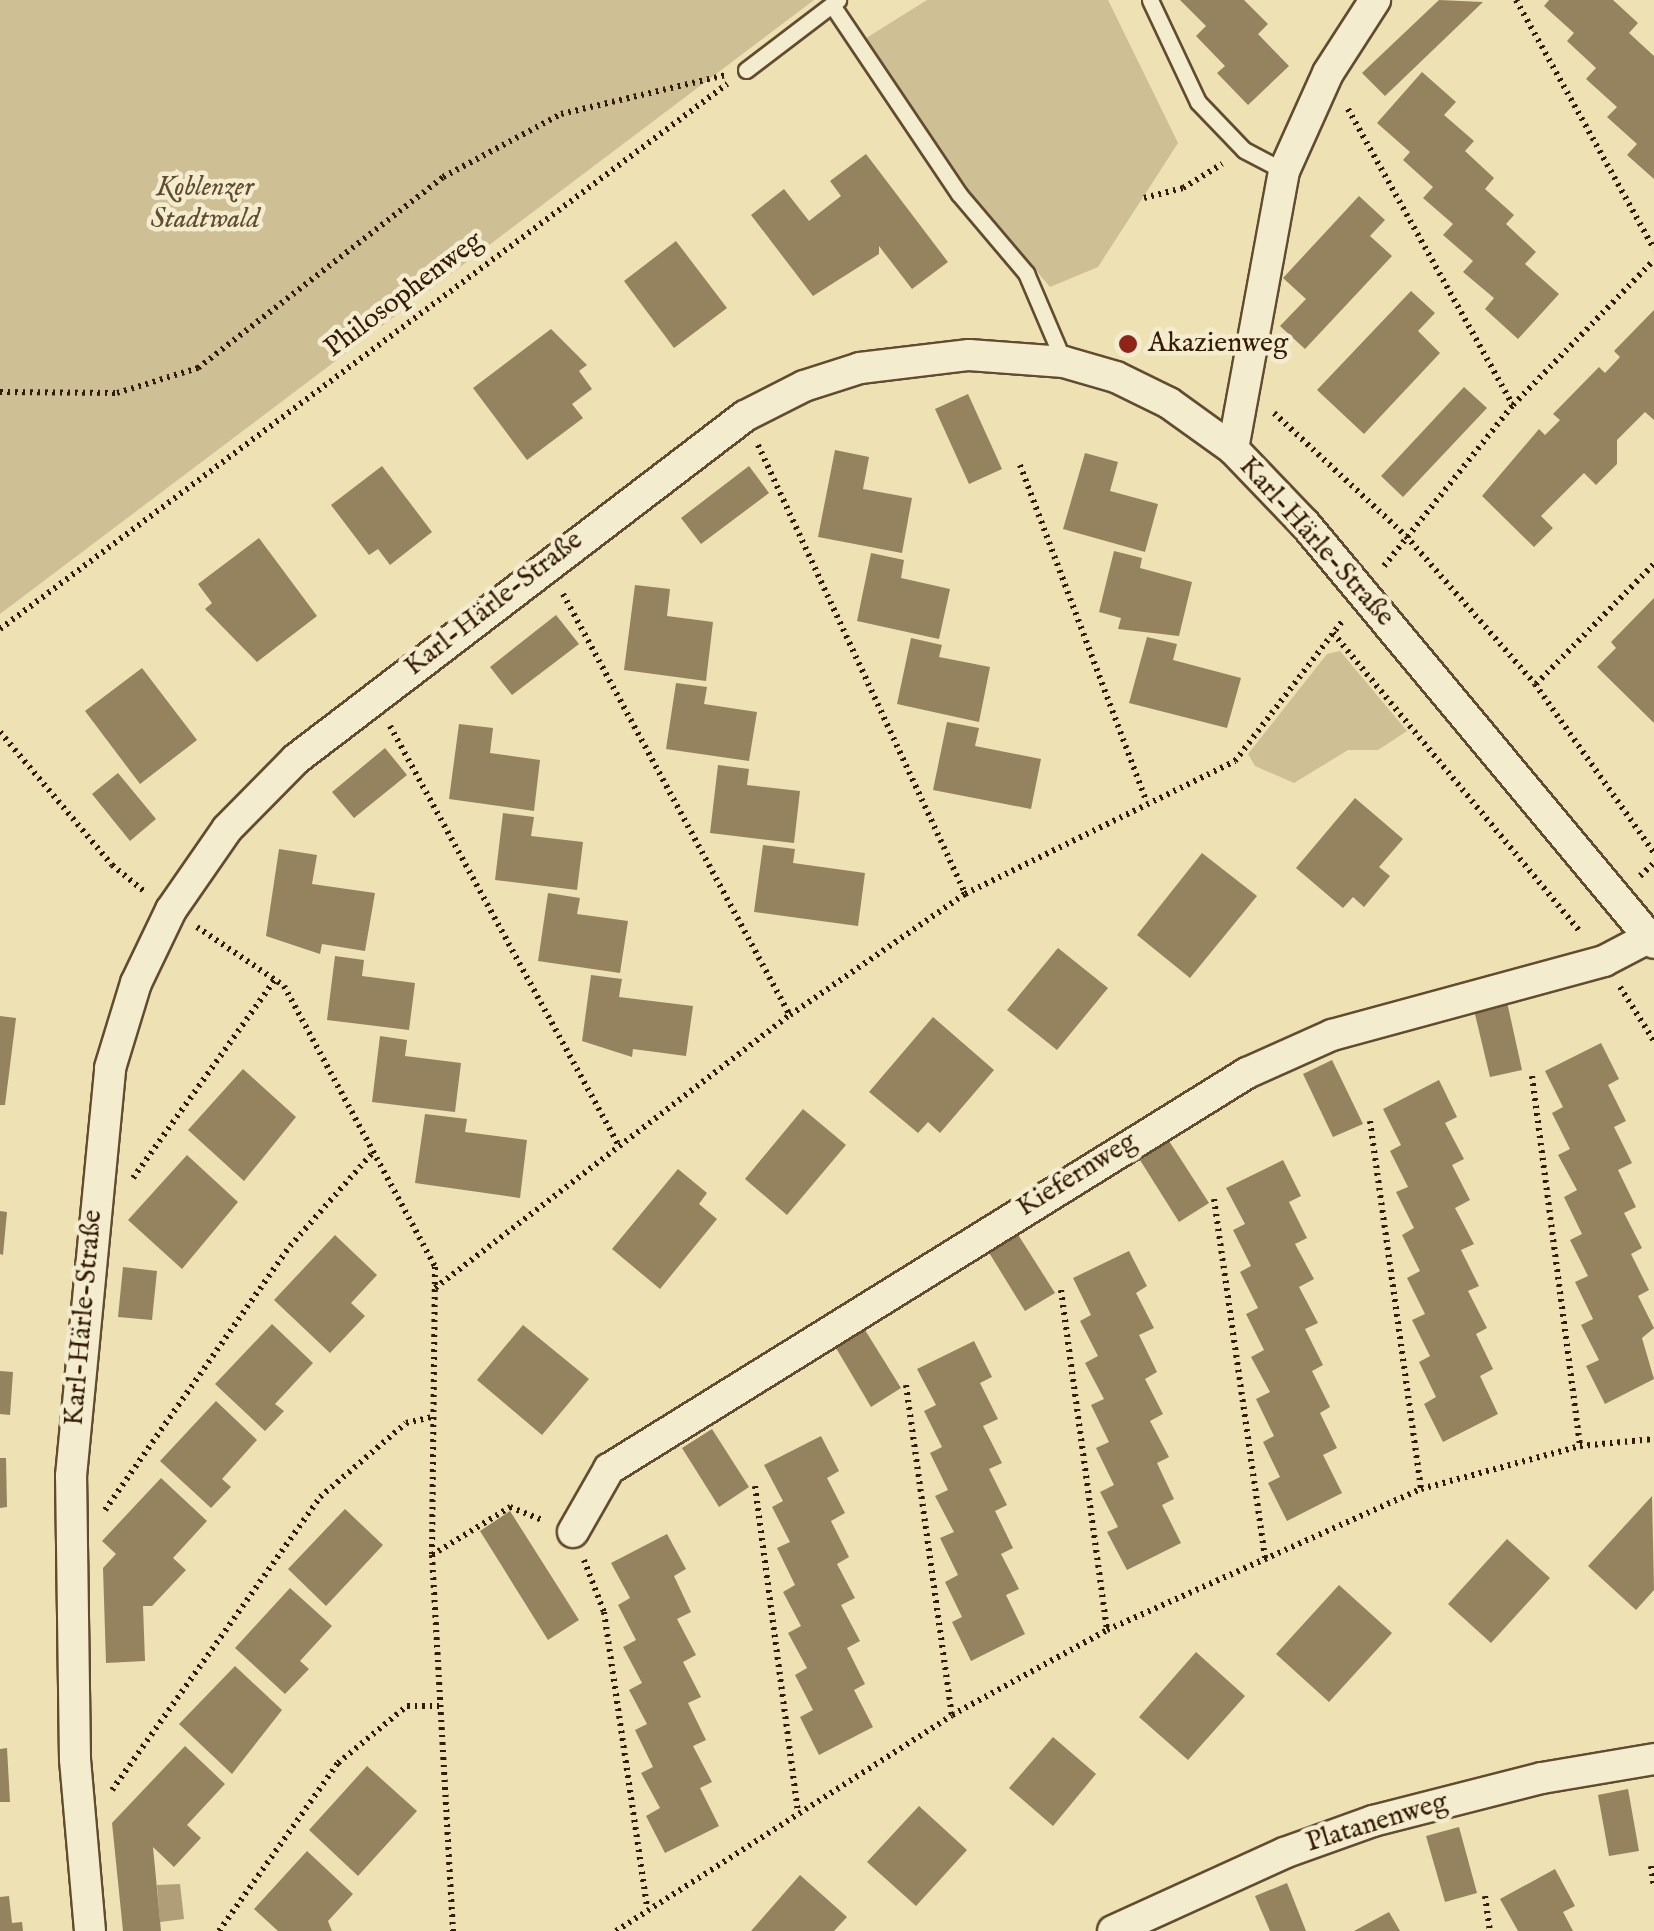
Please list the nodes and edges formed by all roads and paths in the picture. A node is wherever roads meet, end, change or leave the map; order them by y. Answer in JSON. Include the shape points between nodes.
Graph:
{"nodes":[{"id":1,"x":1150,"y":0,"type":"edge"},
{"id":2,"x":1375,"y":0,"type":"edge"},
{"id":3,"x":1516,"y":0,"type":"edge"},
{"id":4,"x":835,"y":2,"type":"edge"},
{"id":5,"x":746,"y":70,"type":"junction"},
{"id":6,"x":1328,"y":73,"type":"junction"},
{"id":7,"x":1244,"y":150,"type":"junction"},
{"id":8,"x":1284,"y":172,"type":"junction"},
{"id":9,"x":1144,"y":198,"type":"dead end"},
{"id":10,"x":1654,"y":249,"type":"edge"},
{"id":11,"x":1654,"y":260,"type":"edge"},
{"id":12,"x":1064,"y":362,"type":"junction"},
{"id":13,"x":1248,"y":390,"type":"junction"},
{"id":14,"x":0,"y":392,"type":"edge"},
{"id":15,"x":1513,"y":404,"type":"junction"},
{"id":16,"x":746,"y":416,"type":"junction"},
{"id":17,"x":1233,"y":448,"type":"junction"},
{"id":18,"x":1020,"y":465,"type":"dead end"},
{"id":19,"x":1406,"y":536,"type":"junction"},
{"id":20,"x":546,"y":563,"type":"junction"},
{"id":21,"x":1654,"y":564,"type":"edge"},
{"id":22,"x":1364,"y":593,"type":"junction"},
{"id":23,"x":0,"y":629,"type":"edge"},
{"id":24,"x":1333,"y":633,"type":"junction"},
{"id":25,"x":1535,"y":684,"type":"junction"},
{"id":26,"x":374,"y":697,"type":"junction"},
{"id":27,"x":0,"y":732,"type":"edge"},
{"id":28,"x":1147,"y":802,"type":"junction"},
{"id":29,"x":1654,"y":853,"type":"edge"},
{"id":30,"x":965,"y":894,"type":"junction"},
{"id":31,"x":171,"y":910,"type":"junction"},
{"id":32,"x":1652,"y":940,"type":"edge"},
{"id":33,"x":1604,"y":961,"type":"junction"},
{"id":34,"x":275,"y":980,"type":"junction"},
{"id":35,"x":790,"y":1016,"type":"junction"},
{"id":36,"x":1654,"y":1040,"type":"edge"},
{"id":37,"x":1532,"y":1076,"type":"dead end"},
{"id":38,"x":1370,"y":1121,"type":"dead end"},
{"id":39,"x":620,"y":1146,"type":"junction"},
{"id":40,"x":374,"y":1151,"type":"junction"},
{"id":41,"x":124,"y":1191,"type":"dead end"},
{"id":42,"x":1214,"y":1199,"type":"dead end"},
{"id":43,"x":435,"y":1288,"type":"junction"},
{"id":44,"x":1061,"y":1290,"type":"dead end"},
{"id":45,"x":906,"y":1385,"type":"dead end"},
{"id":46,"x":431,"y":1416,"type":"junction"},
{"id":47,"x":1654,"y":1439,"type":"edge"},
{"id":48,"x":1580,"y":1446,"type":"junction"},
{"id":49,"x":756,"y":1486,"type":"dead end"},
{"id":50,"x":1420,"y":1489,"type":"junction"},
{"id":51,"x":573,"y":1532,"type":"junction"},
{"id":52,"x":432,"y":1555,"type":"junction"},
{"id":53,"x":70,"y":1559,"type":"junction"},
{"id":54,"x":1265,"y":1560,"type":"junction"},
{"id":55,"x":1108,"y":1630,"type":"junction"},
{"id":56,"x":439,"y":1706,"type":"junction"},
{"id":57,"x":952,"y":1715,"type":"junction"},
{"id":58,"x":1654,"y":1759,"type":"edge"},
{"id":59,"x":798,"y":1811,"type":"junction"},
{"id":60,"x":80,"y":1835,"type":"junction"},
{"id":61,"x":1651,"y":1866,"type":"dead end"},
{"id":62,"x":1654,"y":1888,"type":"edge"},
{"id":63,"x":1484,"y":1896,"type":"dead end"},
{"id":64,"x":647,"y":1907,"type":"junction"},
{"id":65,"x":90,"y":1931,"type":"edge"},
{"id":66,"x":220,"y":1931,"type":"edge"},
{"id":67,"x":453,"y":1931,"type":"edge"},
{"id":68,"x":616,"y":1931,"type":"edge"},
{"id":69,"x":1113,"y":1931,"type":"edge"},
{"id":70,"x":1490,"y":1931,"type":"edge"}],
"edges":[{"from":1,"to":7,"type":"lane","via":[[1198,102]]},
{"from":2,"to":6,"type":"street"},
{"from":3,"to":10,"type":"path"},
{"from":4,"to":5,"type":"lane"},
{"from":4,"to":12,"type":"lane","via":[[960,194],[1026,273]]},
{"from":5,"to":14,"type":"path","via":[[561,114],[444,177],[198,368],[117,393]]},
{"from":5,"to":23,"type":"path","name":"Philosophenweg"},
{"from":6,"to":8,"type":"street"},
{"from":6,"to":15,"type":"path"},
{"from":7,"to":8,"type":"lane"},
{"from":7,"to":9,"type":"path","via":[[1183,188]]},
{"from":8,"to":13,"type":"street","via":[[1260,276]]},
{"from":11,"to":15,"type":"path"},
{"from":12,"to":16,"type":"street","name":"Karl-Härle-Straße","via":[[914,358],[804,386]]},
{"from":12,"to":17,"type":"street","name":"Karl-Härle-Straße","via":[[1169,403]]},
{"from":13,"to":17,"type":"street"},
{"from":13,"to":19,"type":"path"},
{"from":15,"to":19,"type":"path"},
{"from":16,"to":20,"type":"street","name":"Karl-Härle-Straße"},
{"from":16,"to":30,"type":"path"},
{"from":17,"to":22,"type":"street","name":"Karl-Härle-Straße"},
{"from":18,"to":28,"type":"path"},
{"from":19,"to":22,"type":"path"},
{"from":19,"to":25,"type":"path"},
{"from":20,"to":26,"type":"street","name":"Karl-Härle-Straße"},
{"from":20,"to":35,"type":"path"},
{"from":21,"to":25,"type":"path"},
{"from":22,"to":24,"type":"path"},
{"from":22,"to":32,"type":"street","name":"Karl-Härle-Straße"},
{"from":24,"to":28,"type":"path","via":[[1234,760]]},
{"from":24,"to":33,"type":"path"},
{"from":25,"to":29,"type":"path"},
{"from":26,"to":31,"type":"street","name":"Karl-Härle-Straße","via":[[296,759],[227,829]]},
{"from":26,"to":39,"type":"path"},
{"from":27,"to":31,"type":"path","via":[[112,865]]},
{"from":28,"to":30,"type":"path"},
{"from":30,"to":35,"type":"path"},
{"from":31,"to":34,"type":"path"},
{"from":31,"to":53,"type":"street","name":"Karl-Härle-Straße","via":[[136,984],[110,1068],[89,1239]]},
{"from":32,"to":33,"type":"street","name":"Kiefernweg"},
{"from":33,"to":36,"type":"path"},
{"from":33,"to":51,"type":"street","name":"Kiefernweg","via":[[1332,1034],[1247,1073],[609,1469]]},
{"from":34,"to":40,"type":"path"},
{"from":34,"to":41,"type":"path"},
{"from":35,"to":39,"type":"path"},
{"from":37,"to":48,"type":"path"},
{"from":38,"to":50,"type":"path"},
{"from":39,"to":43,"type":"path"},
{"from":40,"to":43,"type":"path","via":[[434,1267]]},
{"from":40,"to":53,"type":"path","via":[[290,1246]]},
{"from":42,"to":54,"type":"path"},
{"from":43,"to":46,"type":"path"},
{"from":44,"to":55,"type":"path"},
{"from":45,"to":57,"type":"path"},
{"from":46,"to":52,"type":"path"},
{"from":46,"to":60,"type":"path","via":[[406,1423],[320,1497]]},
{"from":47,"to":48,"type":"path"},
{"from":48,"to":50,"type":"path"},
{"from":49,"to":59,"type":"path"},
{"from":50,"to":54,"type":"path"},
{"from":51,"to":52,"type":"path","via":[[510,1507]]},
{"from":51,"to":64,"type":"path","via":[[604,1612]]},
{"from":52,"to":56,"type":"path"},
{"from":53,"to":60,"type":"street","name":"Karl-Härle-Straße"},
{"from":54,"to":55,"type":"path"},
{"from":55,"to":57,"type":"path"},
{"from":56,"to":66,"type":"path","via":[[407,1706],[338,1764]]},
{"from":56,"to":67,"type":"path"},
{"from":57,"to":59,"type":"path"},
{"from":58,"to":69,"type":"street","name":"Platanenweg","via":[[1542,1778],[1373,1822],[1284,1853]]},
{"from":59,"to":64,"type":"path"},
{"from":60,"to":65,"type":"street","name":"Karl-Härle-Straße"},
{"from":61,"to":62,"type":"path"},
{"from":63,"to":70,"type":"path"},
{"from":64,"to":68,"type":"path"}]}
